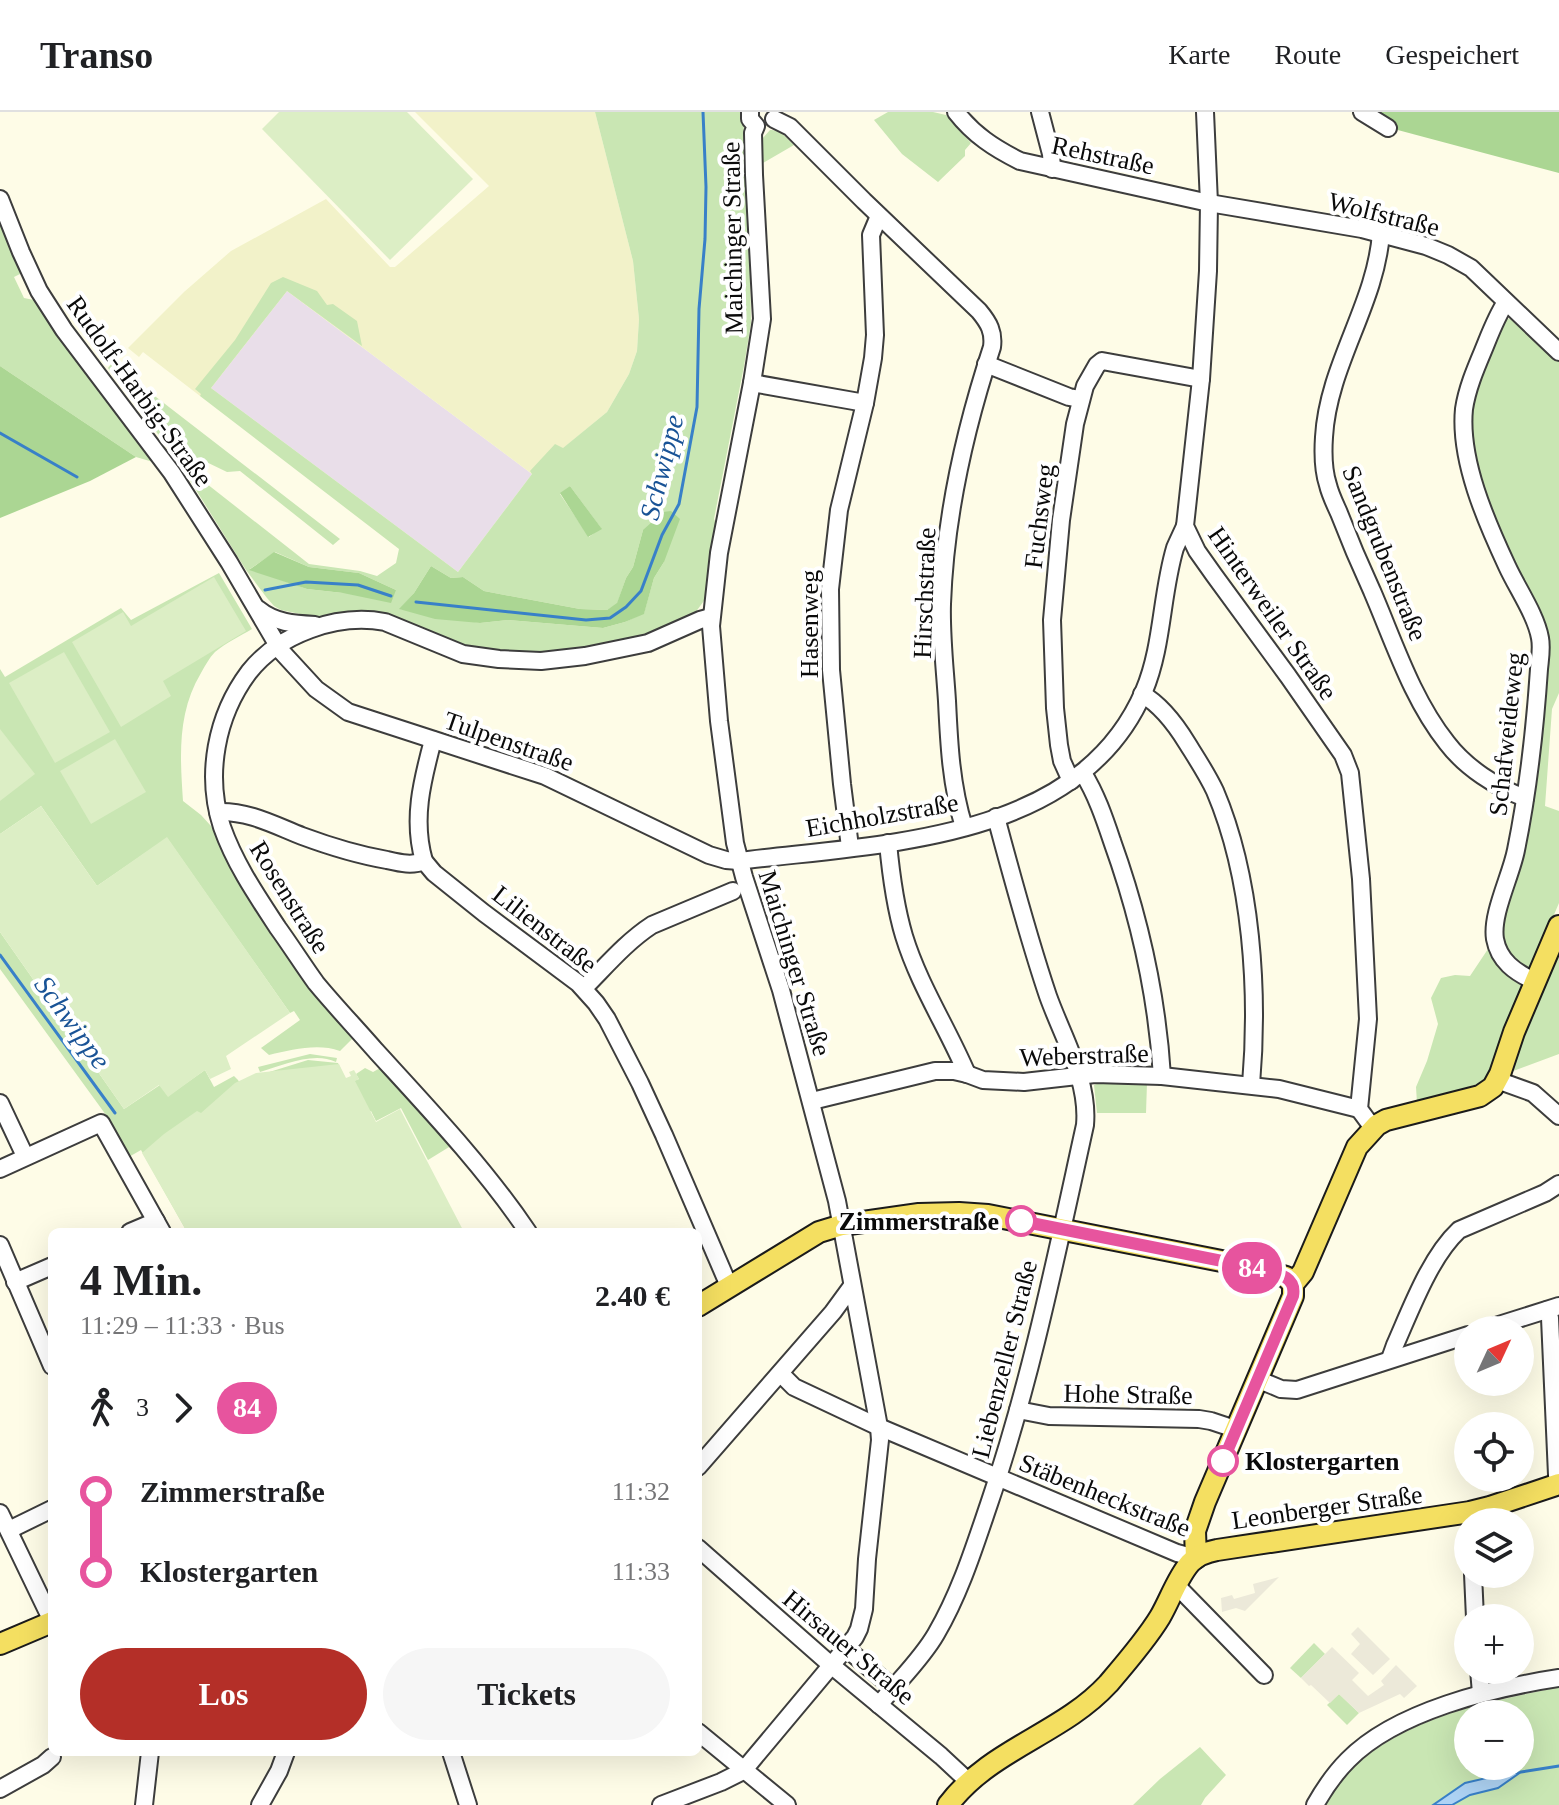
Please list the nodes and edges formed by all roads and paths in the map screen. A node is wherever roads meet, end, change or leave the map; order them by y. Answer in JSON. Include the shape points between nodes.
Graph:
{"nodes":[{"id":1,"x":956,"y":112,"type":"edge"},
{"id":2,"x":1040,"y":112,"type":"edge"},
{"id":3,"x":1205,"y":112,"type":"edge"},
{"id":4,"x":1362,"y":112,"type":"edge"},
{"id":5,"x":774,"y":115,"type":"edge"},
{"id":6,"x":753,"y":119,"type":"edge"},
{"id":7,"x":1388,"y":128,"type":"dead end"},
{"id":8,"x":1052,"y":169,"type":"junction"},
{"id":9,"x":0,"y":199,"type":"edge"},
{"id":10,"x":1209,"y":203,"type":"junction"},
{"id":11,"x":879,"y":216,"type":"junction"},
{"id":12,"x":1381,"y":233,"type":"junction"},
{"id":13,"x":1506,"y":302,"type":"junction"},
{"id":14,"x":1559,"y":352,"type":"edge"},
{"id":15,"x":986,"y":364,"type":"junction"},
{"id":16,"x":1201,"y":379,"type":"junction"},
{"id":17,"x":752,"y":383,"type":"junction"},
{"id":18,"x":1080,"y":399,"type":"junction"},
{"id":19,"x":865,"y":403,"type":"junction"},
{"id":20,"x":1185,"y":526,"type":"junction"},
{"id":21,"x":254,"y":605,"type":"junction"},
{"id":22,"x":711,"y":617,"type":"junction"},
{"id":23,"x":321,"y":626,"type":"junction"},
{"id":24,"x":278,"y":647,"type":"junction"},
{"id":25,"x":1142,"y":694,"type":"junction"},
{"id":26,"x":433,"y":740,"type":"junction"},
{"id":27,"x":1077,"y":777,"type":"junction"},
{"id":28,"x":1525,"y":798,"type":"junction"},
{"id":29,"x":218,"y":812,"type":"junction"},
{"id":30,"x":996,"y":817,"type":"junction"},
{"id":31,"x":964,"y":827,"type":"junction"},
{"id":32,"x":888,"y":843,"type":"junction"},
{"id":33,"x":850,"y":847,"type":"junction"},
{"id":34,"x":424,"y":861,"type":"junction"},
{"id":35,"x":739,"y":861,"type":"junction"},
{"id":36,"x":733,"y":891,"type":"dead end"},
{"id":37,"x":1557,"y":937,"type":"edge"},
{"id":38,"x":1534,"y":981,"type":"junction"},
{"id":39,"x":584,"y":988,"type":"junction"},
{"id":40,"x":967,"y":1074,"type":"junction"},
{"id":41,"x":1162,"y":1076,"type":"junction"},
{"id":42,"x":1080,"y":1077,"type":"junction"},
{"id":43,"x":1497,"y":1080,"type":"junction"},
{"id":44,"x":1251,"y":1085,"type":"junction"},
{"id":45,"x":812,"y":1101,"type":"junction"},
{"id":46,"x":0,"y":1103,"type":"edge"},
{"id":47,"x":1359,"y":1109,"type":"junction"},
{"id":48,"x":1559,"y":1116,"type":"edge"},
{"id":49,"x":1373,"y":1128,"type":"junction"},
{"id":50,"x":25,"y":1156,"type":"junction"},
{"id":51,"x":0,"y":1169,"type":"edge"},
{"id":52,"x":1559,"y":1184,"type":"edge"},
{"id":53,"x":842,"y":1225,"type":"junction"},
{"id":54,"x":159,"y":1226,"type":"edge"},
{"id":55,"x":525,"y":1228,"type":"edge"},
{"id":56,"x":1062,"y":1229,"type":"junction"},
{"id":57,"x":0,"y":1245,"type":"edge"},
{"id":58,"x":48,"y":1267,"type":"edge"},
{"id":59,"x":9,"y":1282,"type":"edge"},
{"id":60,"x":1293,"y":1284,"type":"junction"},
{"id":61,"x":729,"y":1286,"type":"junction"},
{"id":62,"x":852,"y":1286,"type":"junction"},
{"id":63,"x":702,"y":1303,"type":"edge"},
{"id":64,"x":1553,"y":1308,"type":"edge"},
{"id":65,"x":1528,"y":1316,"type":"edge"},
{"id":66,"x":1454,"y":1339,"type":"edge"},
{"id":67,"x":48,"y":1358,"type":"edge"},
{"id":68,"x":1390,"y":1359,"type":"junction"},
{"id":69,"x":781,"y":1374,"type":"junction"},
{"id":70,"x":1257,"y":1379,"type":"junction"},
{"id":71,"x":1018,"y":1410,"type":"junction"},
{"id":72,"x":879,"y":1427,"type":"junction"},
{"id":73,"x":1235,"y":1429,"type":"junction"},
{"id":74,"x":702,"y":1463,"type":"edge"},
{"id":75,"x":999,"y":1477,"type":"junction"},
{"id":76,"x":1559,"y":1484,"type":"edge"},
{"id":77,"x":1494,"y":1508,"type":"edge"},
{"id":78,"x":48,"y":1511,"type":"edge"},
{"id":79,"x":0,"y":1513,"type":"edge"},
{"id":80,"x":1454,"y":1519,"type":"edge"},
{"id":81,"x":9,"y":1530,"type":"junction"},
{"id":82,"x":702,"y":1552,"type":"edge"},
{"id":83,"x":1196,"y":1558,"type":"junction"},
{"id":84,"x":1177,"y":1586,"type":"junction"},
{"id":85,"x":48,"y":1613,"type":"edge"},
{"id":86,"x":48,"y":1623,"type":"edge"},
{"id":87,"x":0,"y":1644,"type":"edge"},
{"id":88,"x":846,"y":1648,"type":"junction"},
{"id":89,"x":831,"y":1665,"type":"junction"},
{"id":90,"x":1264,"y":1675,"type":"dead end"},
{"id":91,"x":1559,"y":1678,"type":"edge"},
{"id":92,"x":1480,"y":1684,"type":"edge"},
{"id":93,"x":893,"y":1688,"type":"junction"},
{"id":94,"x":1481,"y":1693,"type":"junction"},
{"id":95,"x":879,"y":1705,"type":"junction"},
{"id":96,"x":702,"y":1735,"type":"edge"},
{"id":97,"x":150,"y":1756,"type":"edge"},
{"id":98,"x":285,"y":1756,"type":"edge"},
{"id":99,"x":452,"y":1756,"type":"edge"},
{"id":100,"x":52,"y":1757,"type":"dead end"},
{"id":101,"x":743,"y":1771,"type":"junction"},
{"id":102,"x":969,"y":1782,"type":"junction"},
{"id":103,"x":0,"y":1789,"type":"edge"},
{"id":104,"x":144,"y":1805,"type":"edge"},
{"id":105,"x":260,"y":1805,"type":"edge"},
{"id":106,"x":468,"y":1805,"type":"edge"},
{"id":107,"x":661,"y":1805,"type":"edge"},
{"id":108,"x":787,"y":1805,"type":"edge"},
{"id":109,"x":948,"y":1805,"type":"edge"},
{"id":110,"x":1315,"y":1805,"type":"edge"}],
"edges":[{"from":1,"to":8,"type":"street","name":"Rehstraße","via":[[993,147]]},
{"from":2,"to":8,"type":"street"},
{"from":3,"to":10,"type":"street","name":"Hinterweiler Straße"},
{"from":4,"to":7,"type":"street"},
{"from":5,"to":6,"type":"street","name":"Maichinger Straße","via":[[765,127]]},
{"from":5,"to":11,"type":"street","name":"Hirschstraße"},
{"from":6,"to":17,"type":"street","name":"Maichinger Straße","via":[[762,319]]},
{"from":8,"to":10,"type":"street","name":"Rehstraße"},
{"from":9,"to":21,"type":"street","name":"Rudolf-Harbig-Straße","via":[[48,304],[172,473]]},
{"from":10,"to":12,"type":"street","name":"Wolfstraße"},
{"from":10,"to":16,"type":"street","name":"Hinterweiler Straße"},
{"from":11,"to":15,"type":"street","name":"Hirschstraße","via":[[987,320],[993,338]]},
{"from":11,"to":19,"type":"street","name":"Hasenweg","via":[[871,235],[875,335]]},
{"from":12,"to":13,"type":"street","name":"Wolfstraße","via":[[1461,261]]},
{"from":12,"to":28,"type":"street","name":"Sandgrubenstraße","via":[[1366,297],[1332,387],[1324,436],[1327,484],[1432,722],[1478,773]]},
{"from":13,"to":14,"type":"street","name":"Wolfstraße"},
{"from":13,"to":28,"type":"street","name":"Schafweideweg","via":[[1468,392],[1464,427],[1479,499],[1540,637]]},
{"from":15,"to":18,"type":"street"},
{"from":15,"to":31,"type":"street","name":"Hirschstraße","via":[[950,518],[943,593],[949,740]]},
{"from":16,"to":18,"type":"street","name":"Fuchsweg","via":[[1102,361]]},
{"from":16,"to":20,"type":"street","name":"Hinterweiler Straße"},
{"from":17,"to":19,"type":"street"},
{"from":17,"to":22,"type":"street","name":"Maichinger Straße"},
{"from":18,"to":27,"type":"street","name":"Fuchsweg","via":[[1052,620],[1062,761]]},
{"from":19,"to":33,"type":"street","name":"Hasenweg","via":[[839,510],[830,589],[833,698]]},
{"from":20,"to":25,"type":"street","name":"Eichholzstraße","via":[[1175,548],[1155,656]]},
{"from":20,"to":47,"type":"street","name":"Hinterweiler Straße","via":[[1197,551],[1343,755],[1350,773],[1368,1019]]},
{"from":21,"to":23,"type":"street","via":[[277,620]]},
{"from":21,"to":24,"type":"street","name":"Rudolf-Harbig-Straße"},
{"from":22,"to":23,"type":"street","name":"Rosenstraße","via":[[648,643],[541,661],[463,654],[375,620]]},
{"from":22,"to":35,"type":"street","name":"Maichinger Straße"},
{"from":23,"to":24,"type":"street","name":"Rosenstraße"},
{"from":24,"to":26,"type":"street","name":"Tulpenstraße","via":[[316,689],[348,712]]},
{"from":24,"to":29,"type":"street","name":"Rosenstraße","via":[[241,683],[221,726],[214,768]]},
{"from":25,"to":27,"type":"street","name":"Eichholzstraße","via":[[1119,735]]},
{"from":25,"to":44,"type":"street","via":[[1181,733],[1214,790],[1227,826],[1253,967]]},
{"from":26,"to":34,"type":"street","via":[[418,813]]},
{"from":26,"to":35,"type":"street","name":"Tulpenstraße","via":[[545,776],[709,855]]},
{"from":27,"to":30,"type":"street","name":"Eichholzstraße","via":[[1036,802]]},
{"from":27,"to":41,"type":"street","name":"Fuchsweg","via":[[1097,799],[1124,872],[1144,948]]},
{"from":28,"to":38,"type":"street","name":"Schafweideweg","via":[[1516,855],[1497,910],[1495,940],[1505,964]]},
{"from":29,"to":34,"type":"street","via":[[260,818],[361,854],[410,864]]},
{"from":29,"to":55,"type":"street","name":"Rosenstraße","via":[[249,884],[317,984],[463,1147]]},
{"from":30,"to":31,"type":"street","name":"Eichholzstraße"},
{"from":30,"to":42,"type":"street","name":"Liebenzeller Straße","via":[[1043,980]]},
{"from":31,"to":32,"type":"street","name":"Eichholzstraße"},
{"from":32,"to":33,"type":"street","name":"Eichholzstraße"},
{"from":32,"to":40,"type":"street","via":[[905,938]]},
{"from":33,"to":35,"type":"street","name":"Eichholzstraße"},
{"from":34,"to":39,"type":"street","name":"Lilienstraße"},
{"from":35,"to":45,"type":"street","name":"Maichinger Straße"},
{"from":36,"to":39,"type":"street","via":[[652,925]]},
{"from":37,"to":38,"type":"main road"},
{"from":38,"to":43,"type":"main road"},
{"from":39,"to":61,"type":"street","name":"Lilienstraße","via":[[607,1019],[640,1083]]},
{"from":40,"to":42,"type":"street","name":"Weberstraße","via":[[1024,1082]]},
{"from":40,"to":45,"type":"street","name":"Weberstraße","via":[[935,1071]]},
{"from":41,"to":42,"type":"street","name":"Weberstraße"},
{"from":41,"to":44,"type":"street","name":"Weberstraße"},
{"from":42,"to":56,"type":"street","name":"Liebenzeller Straße","via":[[1085,1125]]},
{"from":43,"to":48,"type":"street","via":[[1533,1093]]},
{"from":43,"to":49,"type":"main road","via":[[1480,1096]]},
{"from":44,"to":47,"type":"street","name":"Weberstraße"},
{"from":45,"to":53,"type":"street","name":"Maichinger Straße"},
{"from":46,"to":50,"type":"street"},
{"from":47,"to":49,"type":"street"},
{"from":49,"to":60,"type":"main road","via":[[1357,1147]]},
{"from":50,"to":51,"type":"street"},
{"from":50,"to":54,"type":"street","via":[[101,1123]]},
{"from":52,"to":68,"type":"street","via":[[1452,1237],[1435,1261]]},
{"from":53,"to":56,"type":"main road","via":[[959,1213]]},
{"from":53,"to":61,"type":"main road","via":[[819,1232]]},
{"from":53,"to":62,"type":"street","name":"Maichinger Straße"},
{"from":56,"to":60,"type":"main road","via":[[1257,1268]]},
{"from":56,"to":71,"type":"street","name":"Liebenzeller Straße"},
{"from":57,"to":59,"type":"street"},
{"from":58,"to":59,"type":"street"},
{"from":59,"to":67,"type":"street"},
{"from":60,"to":70,"type":"main road","via":[[1293,1296]]},
{"from":61,"to":63,"type":"main road"},
{"from":62,"to":69,"type":"street"},
{"from":62,"to":72,"type":"street","name":"Maichinger Straße"},
{"from":64,"to":65,"type":"street"},
{"from":64,"to":76,"type":"street"},
{"from":66,"to":68,"type":"street"},
{"from":68,"to":70,"type":"street","via":[[1297,1390]]},
{"from":69,"to":72,"type":"street","name":"Stäbenheckstraße","via":[[794,1387]]},
{"from":69,"to":74,"type":"street"},
{"from":70,"to":73,"type":"main road"},
{"from":71,"to":73,"type":"street","name":"Hohe Straße","via":[[1049,1416],[1199,1419]]},
{"from":71,"to":75,"type":"street","name":"Liebenzeller Straße"},
{"from":72,"to":75,"type":"street","name":"Stäbenheckstraße"},
{"from":72,"to":88,"type":"street","name":"Maichinger Straße","via":[[864,1609]]},
{"from":73,"to":83,"type":"main road","via":[[1198,1520]]},
{"from":75,"to":83,"type":"street","name":"Stäbenheckstraße"},
{"from":75,"to":93,"type":"street","name":"Liebenzeller Straße","via":[[947,1614]]},
{"from":76,"to":77,"type":"main road","name":"Leonberger Straße"},
{"from":78,"to":81,"type":"street"},
{"from":79,"to":81,"type":"street"},
{"from":80,"to":83,"type":"main road","name":"Leonberger Straße","via":[[1217,1550]]},
{"from":81,"to":85,"type":"street"},
{"from":82,"to":89,"type":"street","name":"Hirsauer Straße"},
{"from":83,"to":84,"type":"main road"},
{"from":84,"to":90,"type":"street"},
{"from":84,"to":102,"type":"main road","via":[[1153,1627],[1106,1685],[1081,1708]]},
{"from":86,"to":87,"type":"main road"},
{"from":88,"to":89,"type":"street","name":"Maichinger Straße"},
{"from":88,"to":93,"type":"street","name":"Hirsauer Straße"},
{"from":89,"to":95,"type":"street","name":"Hirsauer Straße"},
{"from":89,"to":101,"type":"street","name":"Maichinger Straße"},
{"from":91,"to":94,"type":"street"},
{"from":92,"to":94,"type":"street"},
{"from":93,"to":95,"type":"street","name":"Liebenzeller Straße"},
{"from":94,"to":110,"type":"street","via":[[1411,1719],[1370,1742],[1349,1759]]},
{"from":95,"to":102,"type":"street","name":"Hirsauer Straße"},
{"from":96,"to":101,"type":"street"},
{"from":97,"to":104,"type":"street"},
{"from":98,"to":105,"type":"street"},
{"from":99,"to":106,"type":"street"},
{"from":100,"to":103,"type":"street"},
{"from":101,"to":107,"type":"street"},
{"from":101,"to":108,"type":"street"},
{"from":102,"to":109,"type":"main road"}]}
